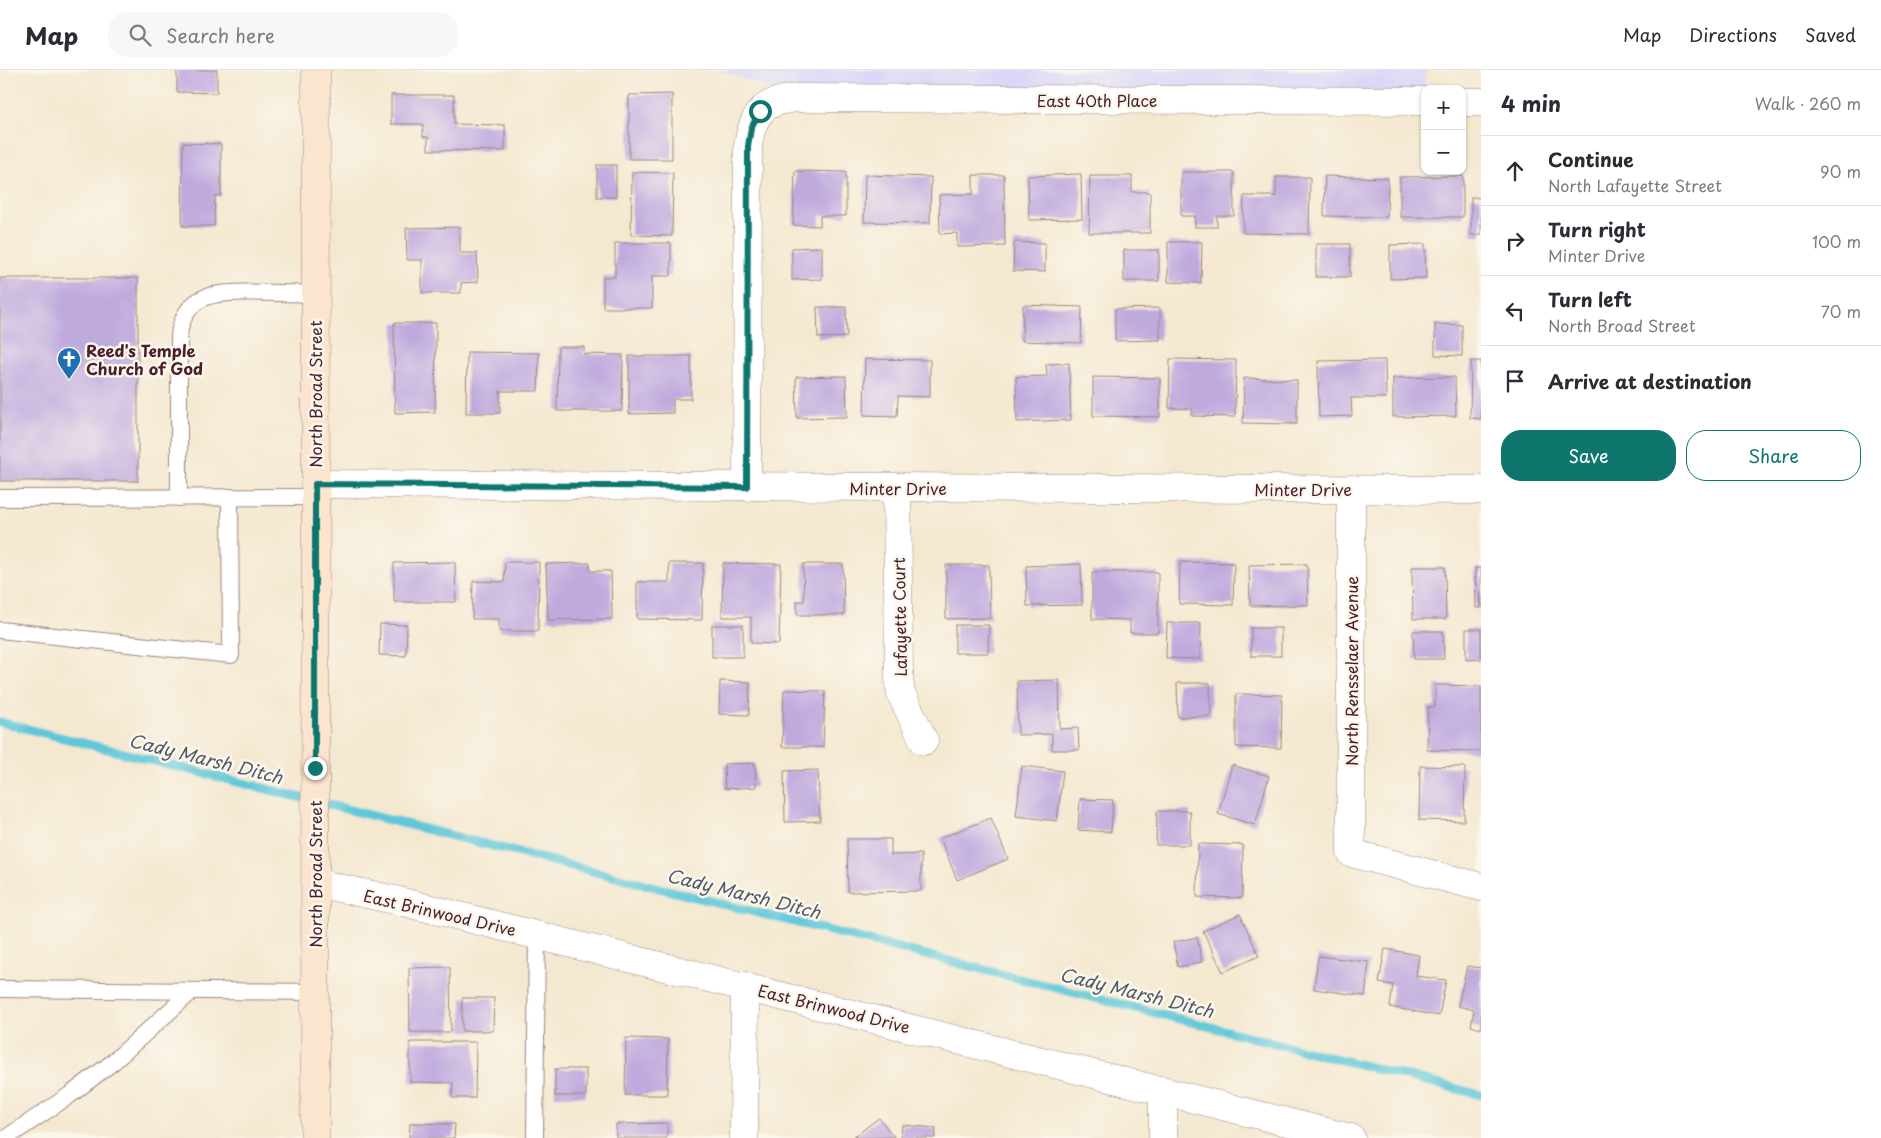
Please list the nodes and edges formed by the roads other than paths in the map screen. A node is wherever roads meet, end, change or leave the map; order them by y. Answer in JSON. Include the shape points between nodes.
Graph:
{"nodes":[{"id":1,"x":316,"y":70,"type":"edge"},
{"id":2,"x":1421,"y":101,"type":"edge"},
{"id":3,"x":1466,"y":102,"type":"edge"},
{"id":4,"x":1481,"y":102,"type":"edge"},
{"id":5,"x":315,"y":294,"type":"junction"},
{"id":6,"x":747,"y":487,"type":"junction"},
{"id":7,"x":897,"y":488,"type":"junction"},
{"id":8,"x":1351,"y":489,"type":"junction"},
{"id":9,"x":1481,"y":490,"type":"edge"},
{"id":10,"x":315,"y":491,"type":"junction"},
{"id":11,"x":230,"y":497,"type":"junction"},
{"id":12,"x":0,"y":498,"type":"edge"},
{"id":13,"x":179,"y":498,"type":"junction"},
{"id":14,"x":0,"y":630,"type":"edge"},
{"id":15,"x":924,"y":740,"type":"dead end"},
{"id":16,"x":316,"y":883,"type":"junction"},
{"id":17,"x":1481,"y":887,"type":"edge"},
{"id":18,"x":537,"y":935,"type":"junction"},
{"id":19,"x":745,"y":986,"type":"junction"},
{"id":20,"x":0,"y":989,"type":"edge"},
{"id":21,"x":192,"y":991,"type":"junction"},
{"id":22,"x":315,"y":992,"type":"junction"},
{"id":23,"x":1163,"y":1090,"type":"junction"},
{"id":24,"x":6,"y":1138,"type":"edge"},
{"id":25,"x":315,"y":1138,"type":"edge"},
{"id":26,"x":535,"y":1138,"type":"edge"},
{"id":27,"x":744,"y":1138,"type":"edge"},
{"id":28,"x":1163,"y":1138,"type":"edge"},
{"id":29,"x":1351,"y":1138,"type":"edge"}],
"edges":[{"from":1,"to":5,"type":"street","name":"North Broad Street"},
{"from":2,"to":6,"type":"street","name":"East 40th Place","via":[[799,98],[770,103],[760,111],[751,128],[748,146]]},
{"from":3,"to":4,"type":"street"},
{"from":5,"to":10,"type":"street","name":"North Broad Street"},
{"from":5,"to":13,"type":"lane","via":[[222,294],[205,297],[187,312],[180,325],[179,337]]},
{"from":6,"to":7,"type":"street","name":"Minter Drive"},
{"from":6,"to":10,"type":"street","name":"Minter Drive"},
{"from":7,"to":8,"type":"street","name":"Minter Drive"},
{"from":7,"to":15,"type":"street","name":"Lafayette Court","via":[[899,679],[901,694]]},
{"from":8,"to":9,"type":"street","name":"Minter Drive"},
{"from":8,"to":17,"type":"street","name":"North Rensselaer Avenue","via":[[1350,853]]},
{"from":10,"to":11,"type":"lane"},
{"from":10,"to":16,"type":"street","name":"North Broad Street"},
{"from":11,"to":13,"type":"lane"},
{"from":11,"to":14,"type":"lane","via":[[231,655]]},
{"from":12,"to":13,"type":"lane"},
{"from":16,"to":18,"type":"street","name":"East Brinwood Drive"},
{"from":16,"to":22,"type":"street","name":"North Broad Street"},
{"from":18,"to":19,"type":"street","name":"East Brinwood Drive"},
{"from":18,"to":26,"type":"lane"},
{"from":19,"to":23,"type":"street","name":"East Brinwood Drive"},
{"from":19,"to":27,"type":"street"},
{"from":20,"to":21,"type":"lane"},
{"from":21,"to":22,"type":"lane"},
{"from":21,"to":24,"type":"lane","via":[[113,1062]]},
{"from":22,"to":25,"type":"street","name":"North Broad Street"},
{"from":23,"to":28,"type":"street"},
{"from":23,"to":29,"type":"street","name":"East Brinwood Drive"}]}
